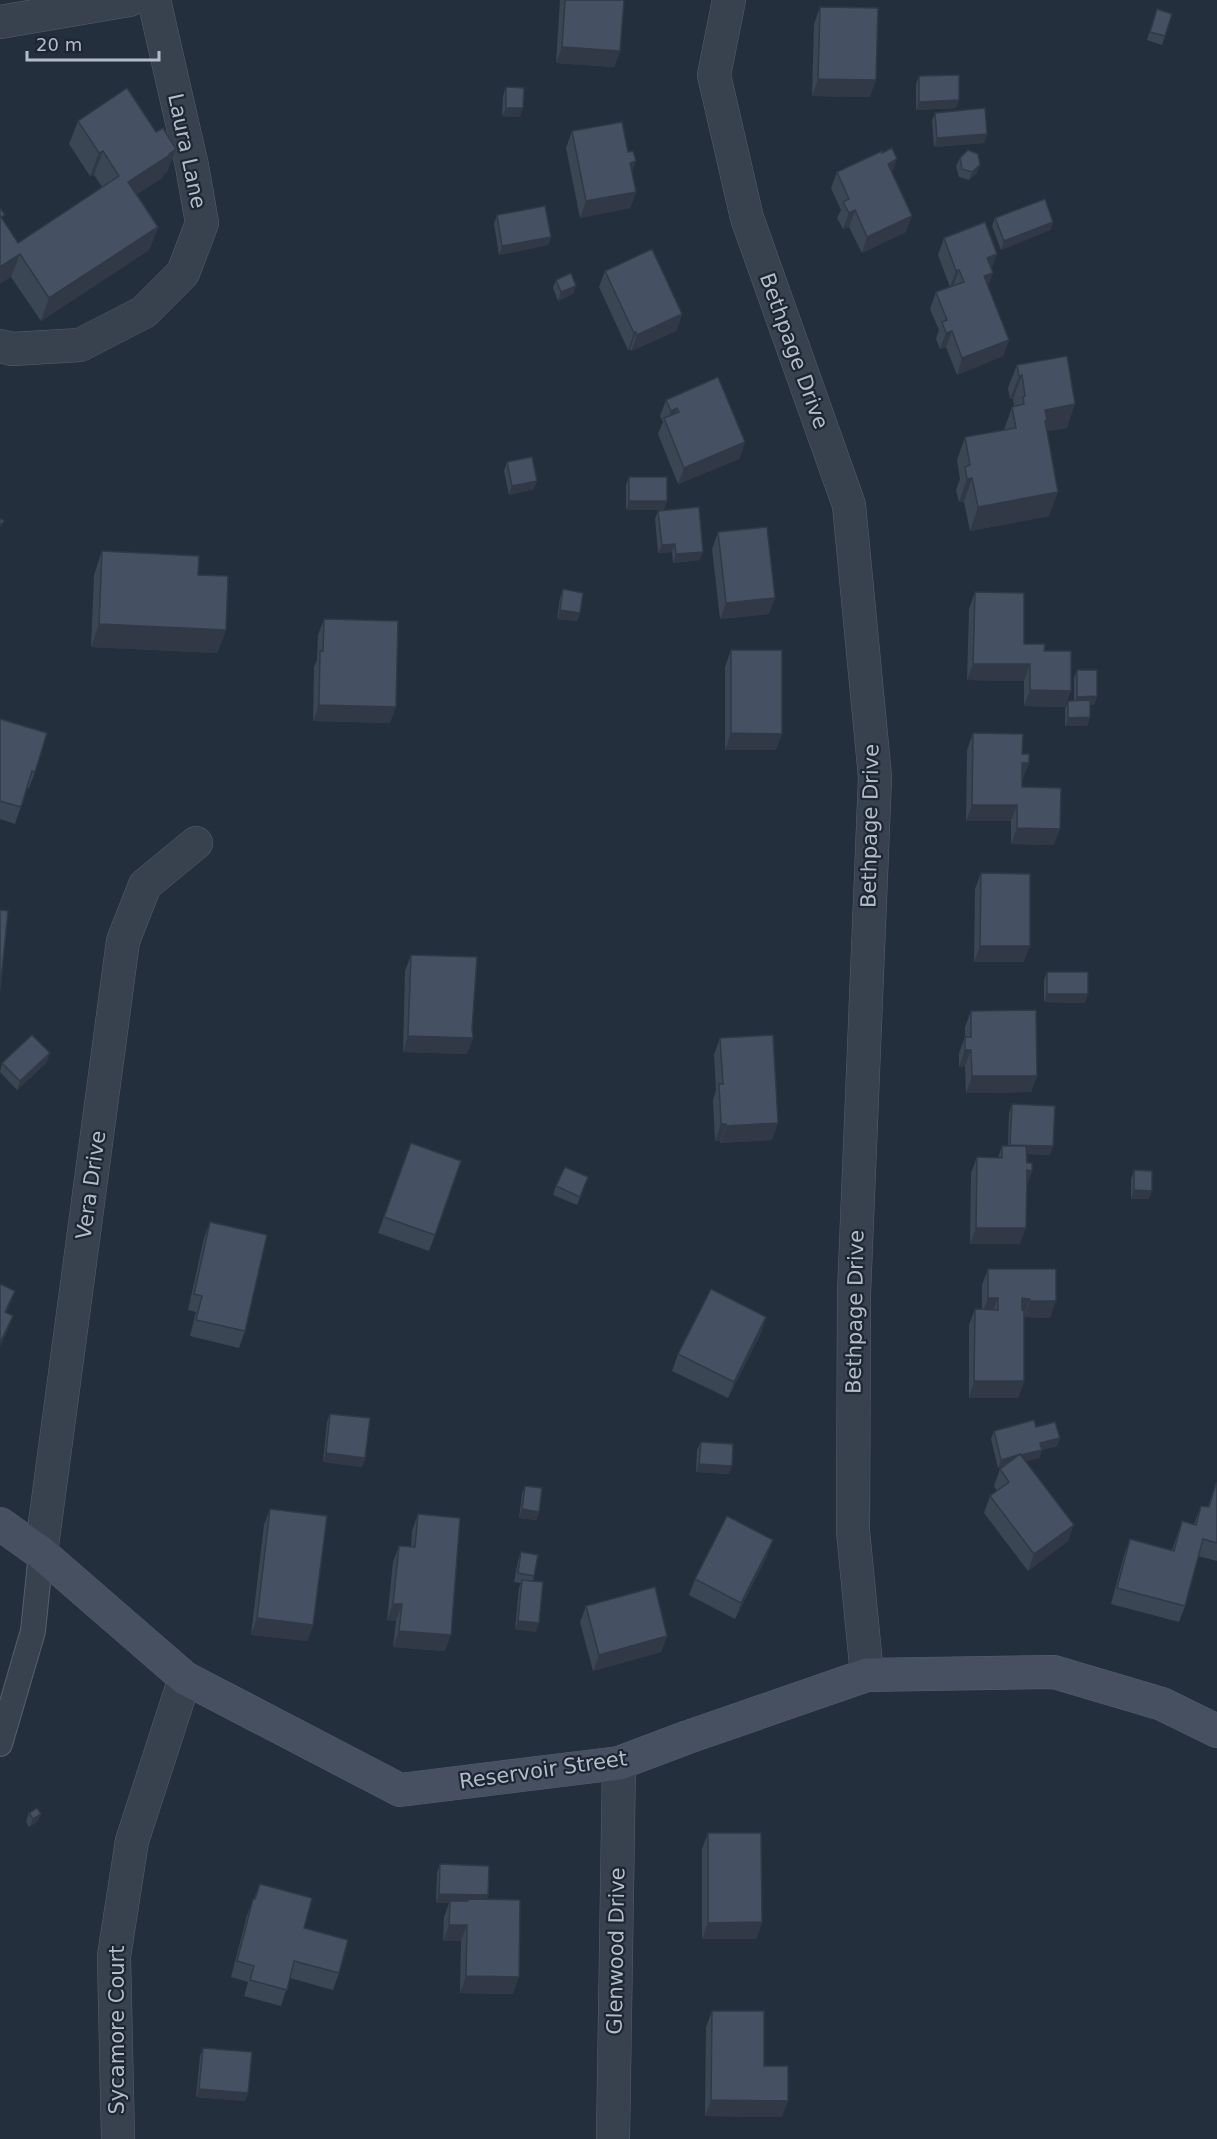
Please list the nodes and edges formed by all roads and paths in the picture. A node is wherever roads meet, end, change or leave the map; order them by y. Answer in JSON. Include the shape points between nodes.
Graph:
{"nodes":[{"id":1,"x":129,"y":0,"type":"edge"},
{"id":2,"x":154,"y":0,"type":"edge"},
{"id":3,"x":729,"y":0,"type":"edge"},
{"id":4,"x":0,"y":22,"type":"edge"},
{"id":5,"x":0,"y":346,"type":"edge"},
{"id":6,"x":196,"y":843,"type":"dead end"},
{"id":7,"x":0,"y":1524,"type":"edge"},
{"id":8,"x":41,"y":1553,"type":"junction"},
{"id":9,"x":867,"y":1675,"type":"junction"},
{"id":10,"x":184,"y":1678,"type":"junction"},
{"id":11,"x":1217,"y":1731,"type":"edge"},
{"id":12,"x":0,"y":1744,"type":"edge"},
{"id":13,"x":619,"y":1763,"type":"junction"},
{"id":14,"x":118,"y":2139,"type":"edge"},
{"id":15,"x":613,"y":2139,"type":"edge"}],
"edges":[{"from":1,"to":4,"type":"street"},
{"from":2,"to":5,"type":"street","name":"Laura Lane","via":[[202,223],[183,273],[144,312],[80,345],[12,349]]},
{"from":3,"to":9,"type":"street","name":"Bethpage Drive","via":[[714,75],[747,218],[849,505],[875,777],[854,1294],[853,1531]]},
{"from":6,"to":8,"type":"street","name":"Vera Drive","via":[[145,885],[123,940]]},
{"from":7,"to":8,"type":"street","name":"Reservoir Street"},
{"from":8,"to":10,"type":"street","name":"Reservoir Street"},
{"from":8,"to":12,"type":"lane","via":[[33,1631]]},
{"from":9,"to":11,"type":"street","name":"Reservoir Street","via":[[1054,1672],[1162,1704]]},
{"from":9,"to":13,"type":"street","name":"Reservoir Street"},
{"from":10,"to":13,"type":"street","name":"Reservoir Street","via":[[400,1790]]},
{"from":10,"to":14,"type":"street","name":"Sycamore Court","via":[[132,1841],[114,1956]]},
{"from":13,"to":15,"type":"street","name":"Glenwood Drive"}]}
